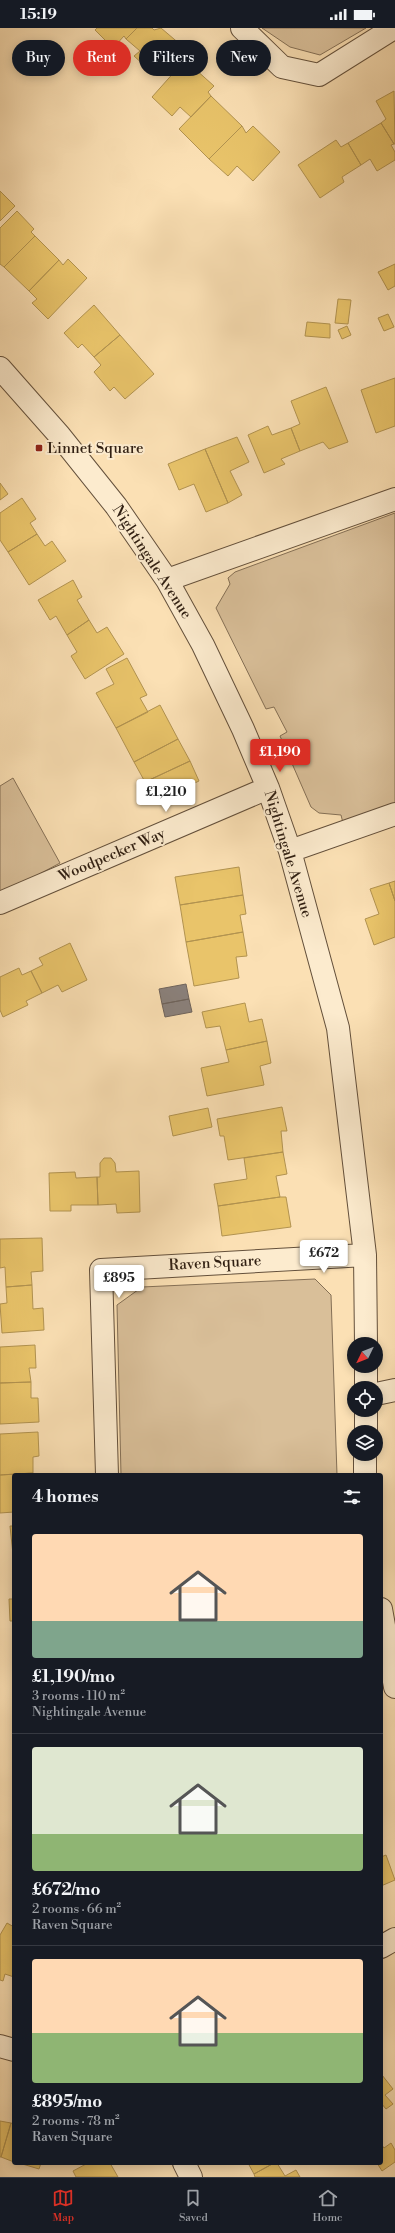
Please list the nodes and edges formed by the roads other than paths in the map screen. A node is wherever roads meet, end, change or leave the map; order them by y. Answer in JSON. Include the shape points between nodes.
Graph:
{"nodes":[{"id":1,"x":242,"y":28,"type":"edge"},
{"id":2,"x":394,"y":28,"type":"edge"},
{"id":3,"x":0,"y":368,"type":"edge"},
{"id":4,"x":395,"y":499,"type":"edge"},
{"id":5,"x":167,"y":580,"type":"junction"},
{"id":6,"x":268,"y":788,"type":"junction"},
{"id":7,"x":395,"y":814,"type":"edge"},
{"id":8,"x":290,"y":851,"type":"junction"},
{"id":9,"x":0,"y":903,"type":"edge"},
{"id":10,"x":365,"y":1255,"type":"junction"},
{"id":11,"x":366,"y":1337,"type":"edge"},
{"id":12,"x":395,"y":1390,"type":"edge"},
{"id":13,"x":383,"y":1393,"type":"edge"},
{"id":14,"x":365,"y":1461,"type":"edge"},
{"id":15,"x":107,"y":1473,"type":"edge"},
{"id":16,"x":365,"y":1473,"type":"edge"},
{"id":17,"x":383,"y":1620,"type":"edge"},
{"id":18,"x":394,"y":1683,"type":"edge"},
{"id":19,"x":395,"y":1939,"type":"edge"},
{"id":20,"x":383,"y":1946,"type":"edge"},
{"id":21,"x":0,"y":2046,"type":"edge"},
{"id":22,"x":12,"y":2049,"type":"edge"},
{"id":23,"x":185,"y":2165,"type":"edge"},
{"id":24,"x":191,"y":2177,"type":"edge"}],
"edges":[{"from":1,"to":2,"type":"street","via":[[282,67],[319,75]]},
{"from":3,"to":5,"type":"street","name":"Nightingale Avenue","via":[[60,436],[116,506]]},
{"from":4,"to":5,"type":"street"},
{"from":5,"to":6,"type":"street","name":"Nightingale Avenue","via":[[206,652]]},
{"from":6,"to":8,"type":"street","name":"Nightingale Avenue"},
{"from":6,"to":9,"type":"street","name":"Woodpecker Way"},
{"from":7,"to":8,"type":"street"},
{"from":8,"to":10,"type":"street","name":"Nightingale Avenue","via":[[338,1028]]},
{"from":10,"to":11,"type":"street","name":"Nightingale Avenue"},
{"from":10,"to":15,"type":"street","name":"Raven Square","via":[[101,1270]]},
{"from":12,"to":13,"type":"street"},
{"from":14,"to":16,"type":"street"},
{"from":17,"to":18,"type":"street"},
{"from":19,"to":20,"type":"street"},
{"from":21,"to":22,"type":"street"},
{"from":23,"to":24,"type":"street"}]}
